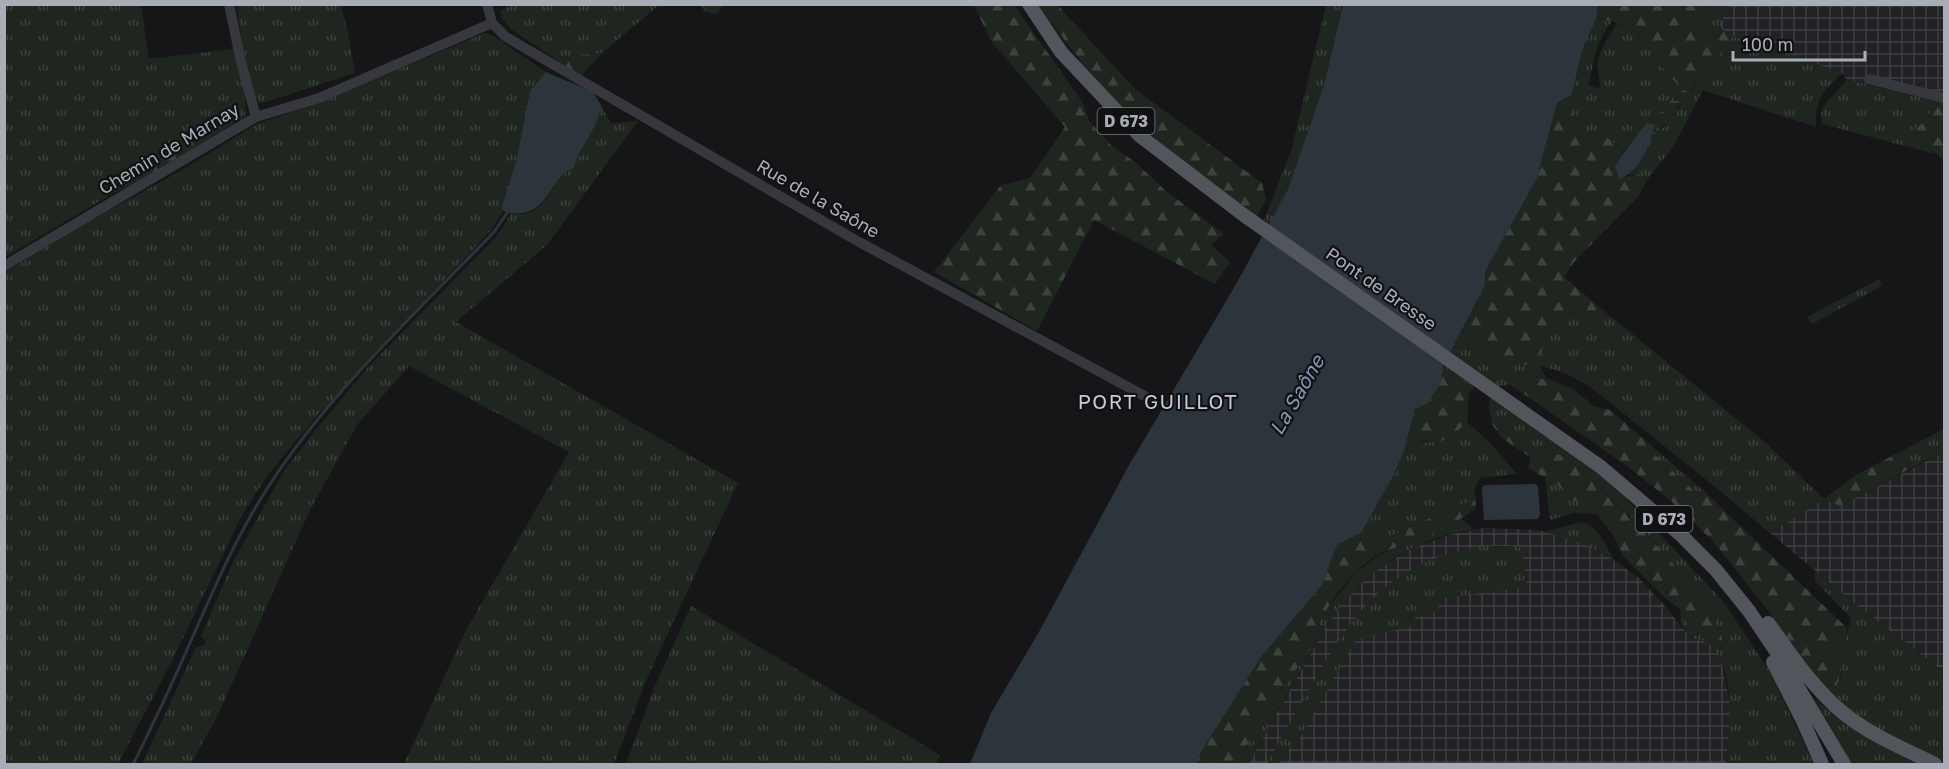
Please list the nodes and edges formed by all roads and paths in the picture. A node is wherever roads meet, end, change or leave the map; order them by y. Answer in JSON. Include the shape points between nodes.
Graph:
{"nodes":[{"id":1,"x":229,"y":4,"type":"edge"},
{"id":2,"x":487,"y":4,"type":"edge"},
{"id":3,"x":1029,"y":4,"type":"edge"},
{"id":4,"x":492,"y":22,"type":"junction"},
{"id":5,"x":1869,"y":79,"type":"dead end"},
{"id":6,"x":1944,"y":98,"type":"edge"},
{"id":7,"x":256,"y":117,"type":"junction"},
{"id":8,"x":4,"y":266,"type":"edge"},
{"id":9,"x":1152,"y":400,"type":"dead end"},
{"id":10,"x":1682,"y":536,"type":"junction"},
{"id":11,"x":1716,"y":570,"type":"junction"},
{"id":12,"x":1822,"y":765,"type":"edge"},
{"id":13,"x":1844,"y":765,"type":"edge"},
{"id":14,"x":1935,"y":765,"type":"edge"}],
"edges":[{"from":1,"to":7,"type":"street"},
{"from":2,"to":4,"type":"street"},
{"from":3,"to":10,"type":"main road","name":"Pont de Bresse","number":"D 673","via":[[1062,52],[1140,136],[1245,216],[1601,467]]},
{"from":4,"to":7,"type":"street","name":"Chemin de Marnay","via":[[319,98]]},
{"from":4,"to":9,"type":"street","name":"Rue de la Saône","via":[[506,37],[859,242]]},
{"from":5,"to":6,"type":"street"},
{"from":7,"to":8,"type":"street","name":"Chemin de Marnay"},
{"from":10,"to":11,"type":"main road","number":"D 673"},
{"from":10,"to":12,"type":"main road","via":[[1767,653]]},
{"from":11,"to":13,"type":"main road","number":"D 673","via":[[1766,636]]},
{"from":11,"to":14,"type":"main road","via":[[1768,623],[1811,681],[1844,713]]}]}
